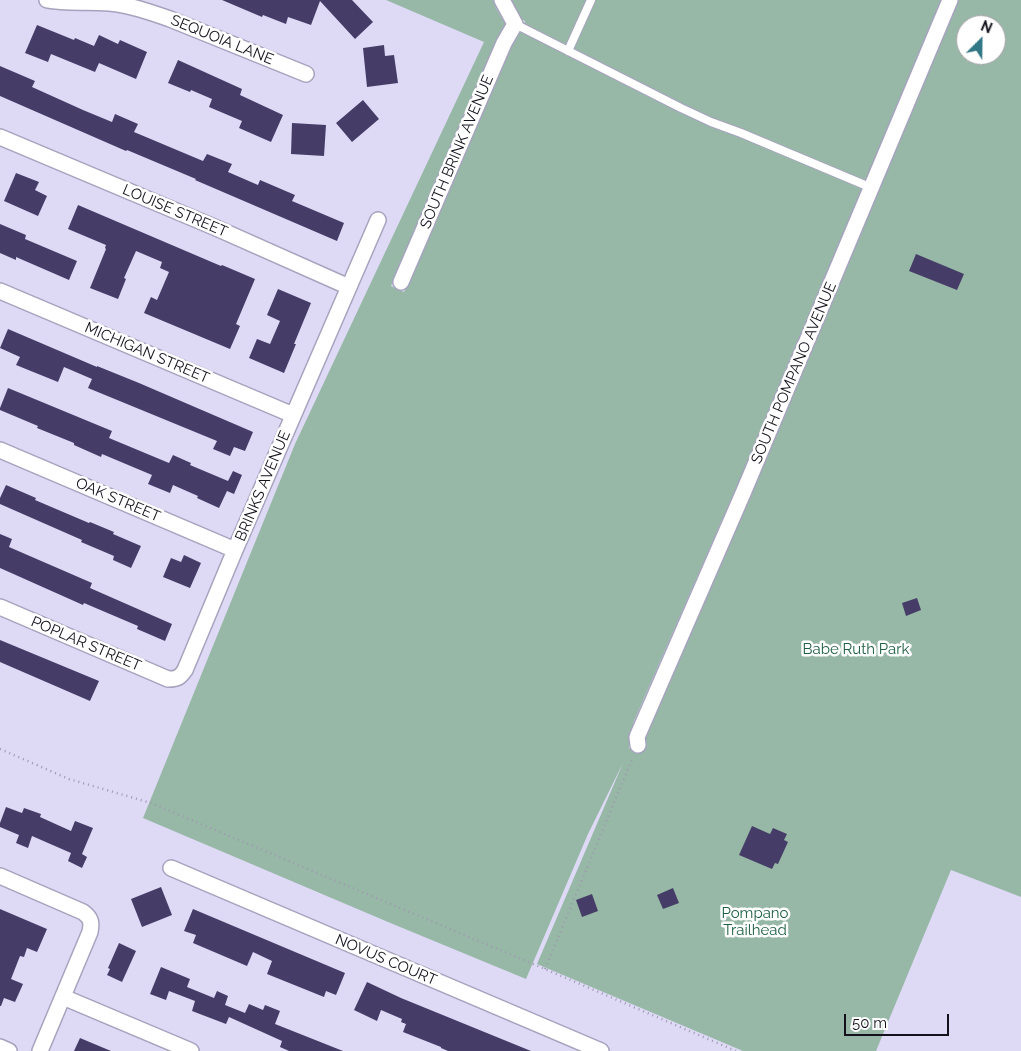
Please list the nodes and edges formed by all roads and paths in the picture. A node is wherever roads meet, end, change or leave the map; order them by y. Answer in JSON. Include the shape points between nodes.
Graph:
{"nodes":[{"id":1,"x":47,"y":0,"type":"edge"},
{"id":2,"x":502,"y":0,"type":"edge"},
{"id":3,"x":591,"y":0,"type":"edge"},
{"id":4,"x":950,"y":0,"type":"edge"},
{"id":5,"x":515,"y":24,"type":"junction"},
{"id":6,"x":568,"y":51,"type":"junction"},
{"id":7,"x":306,"y":74,"type":"dead end"},
{"id":8,"x":0,"y":137,"type":"edge"},
{"id":9,"x":872,"y":188,"type":"junction"},
{"id":10,"x":378,"y":220,"type":"dead end"},
{"id":11,"x":401,"y":282,"type":"dead end"},
{"id":12,"x":349,"y":286,"type":"junction"},
{"id":13,"x":0,"y":291,"type":"edge"},
{"id":14,"x":293,"y":415,"type":"junction"},
{"id":15,"x":0,"y":450,"type":"edge"},
{"id":16,"x":235,"y":550,"type":"junction"},
{"id":17,"x":0,"y":607,"type":"edge"},
{"id":18,"x":173,"y":679,"type":"joint"},
{"id":19,"x":638,"y":744,"type":"joint"},
{"id":20,"x":0,"y":749,"type":"edge"},
{"id":21,"x":171,"y":868,"type":"dead end"},
{"id":22,"x":0,"y":876,"type":"edge"},
{"id":23,"x":545,"y":969,"type":"junction"},
{"id":24,"x":63,"y":997,"type":"junction"},
{"id":25,"x":0,"y":1047,"type":"edge"},
{"id":26,"x":9,"y":1051,"type":"edge"},
{"id":27,"x":40,"y":1051,"type":"edge"},
{"id":28,"x":191,"y":1051,"type":"edge"},
{"id":29,"x":601,"y":1051,"type":"edge"},
{"id":30,"x":736,"y":1051,"type":"edge"}],
"edges":[{"from":1,"to":7,"type":"street","name":"SEQUOIA LANE","via":[[108,3],[147,11]]},
{"from":2,"to":5,"type":"street"},
{"from":3,"to":6,"type":"lane"},
{"from":4,"to":9,"type":"street","name":"SOUTH POMPANO AVENUE"},
{"from":5,"to":6,"type":"lane"},
{"from":5,"to":11,"type":"street","name":"SOUTH BRINK AVENUE"},
{"from":6,"to":9,"type":"lane","via":[[711,122]]},
{"from":8,"to":12,"type":"street","name":"LOUISE STREET"},
{"from":9,"to":19,"type":"street","name":"SOUTH POMPANO AVENUE","via":[[637,737]]},
{"from":10,"to":12,"type":"street"},
{"from":12,"to":14,"type":"street","name":"BRINKS AVENUE"},
{"from":13,"to":14,"type":"street","name":"MICHIGAN STREET"},
{"from":14,"to":16,"type":"street","name":"BRINKS AVENUE"},
{"from":15,"to":16,"type":"street","name":"OAK STREET"},
{"from":16,"to":18,"type":"street","name":"BRINKS AVENUE","via":[[186,670]]},
{"from":17,"to":18,"type":"street","name":"POPLAR STREET"},
{"from":19,"to":23,"type":"path"},
{"from":20,"to":23,"type":"path","via":[[69,780],[151,804]]},
{"from":21,"to":29,"type":"street","name":"NOVUS COURT"},
{"from":22,"to":24,"type":"street","via":[[89,916],[90,932]]},
{"from":23,"to":30,"type":"path"},
{"from":24,"to":27,"type":"street"},
{"from":24,"to":28,"type":"street"},
{"from":25,"to":26,"type":"street"}]}
